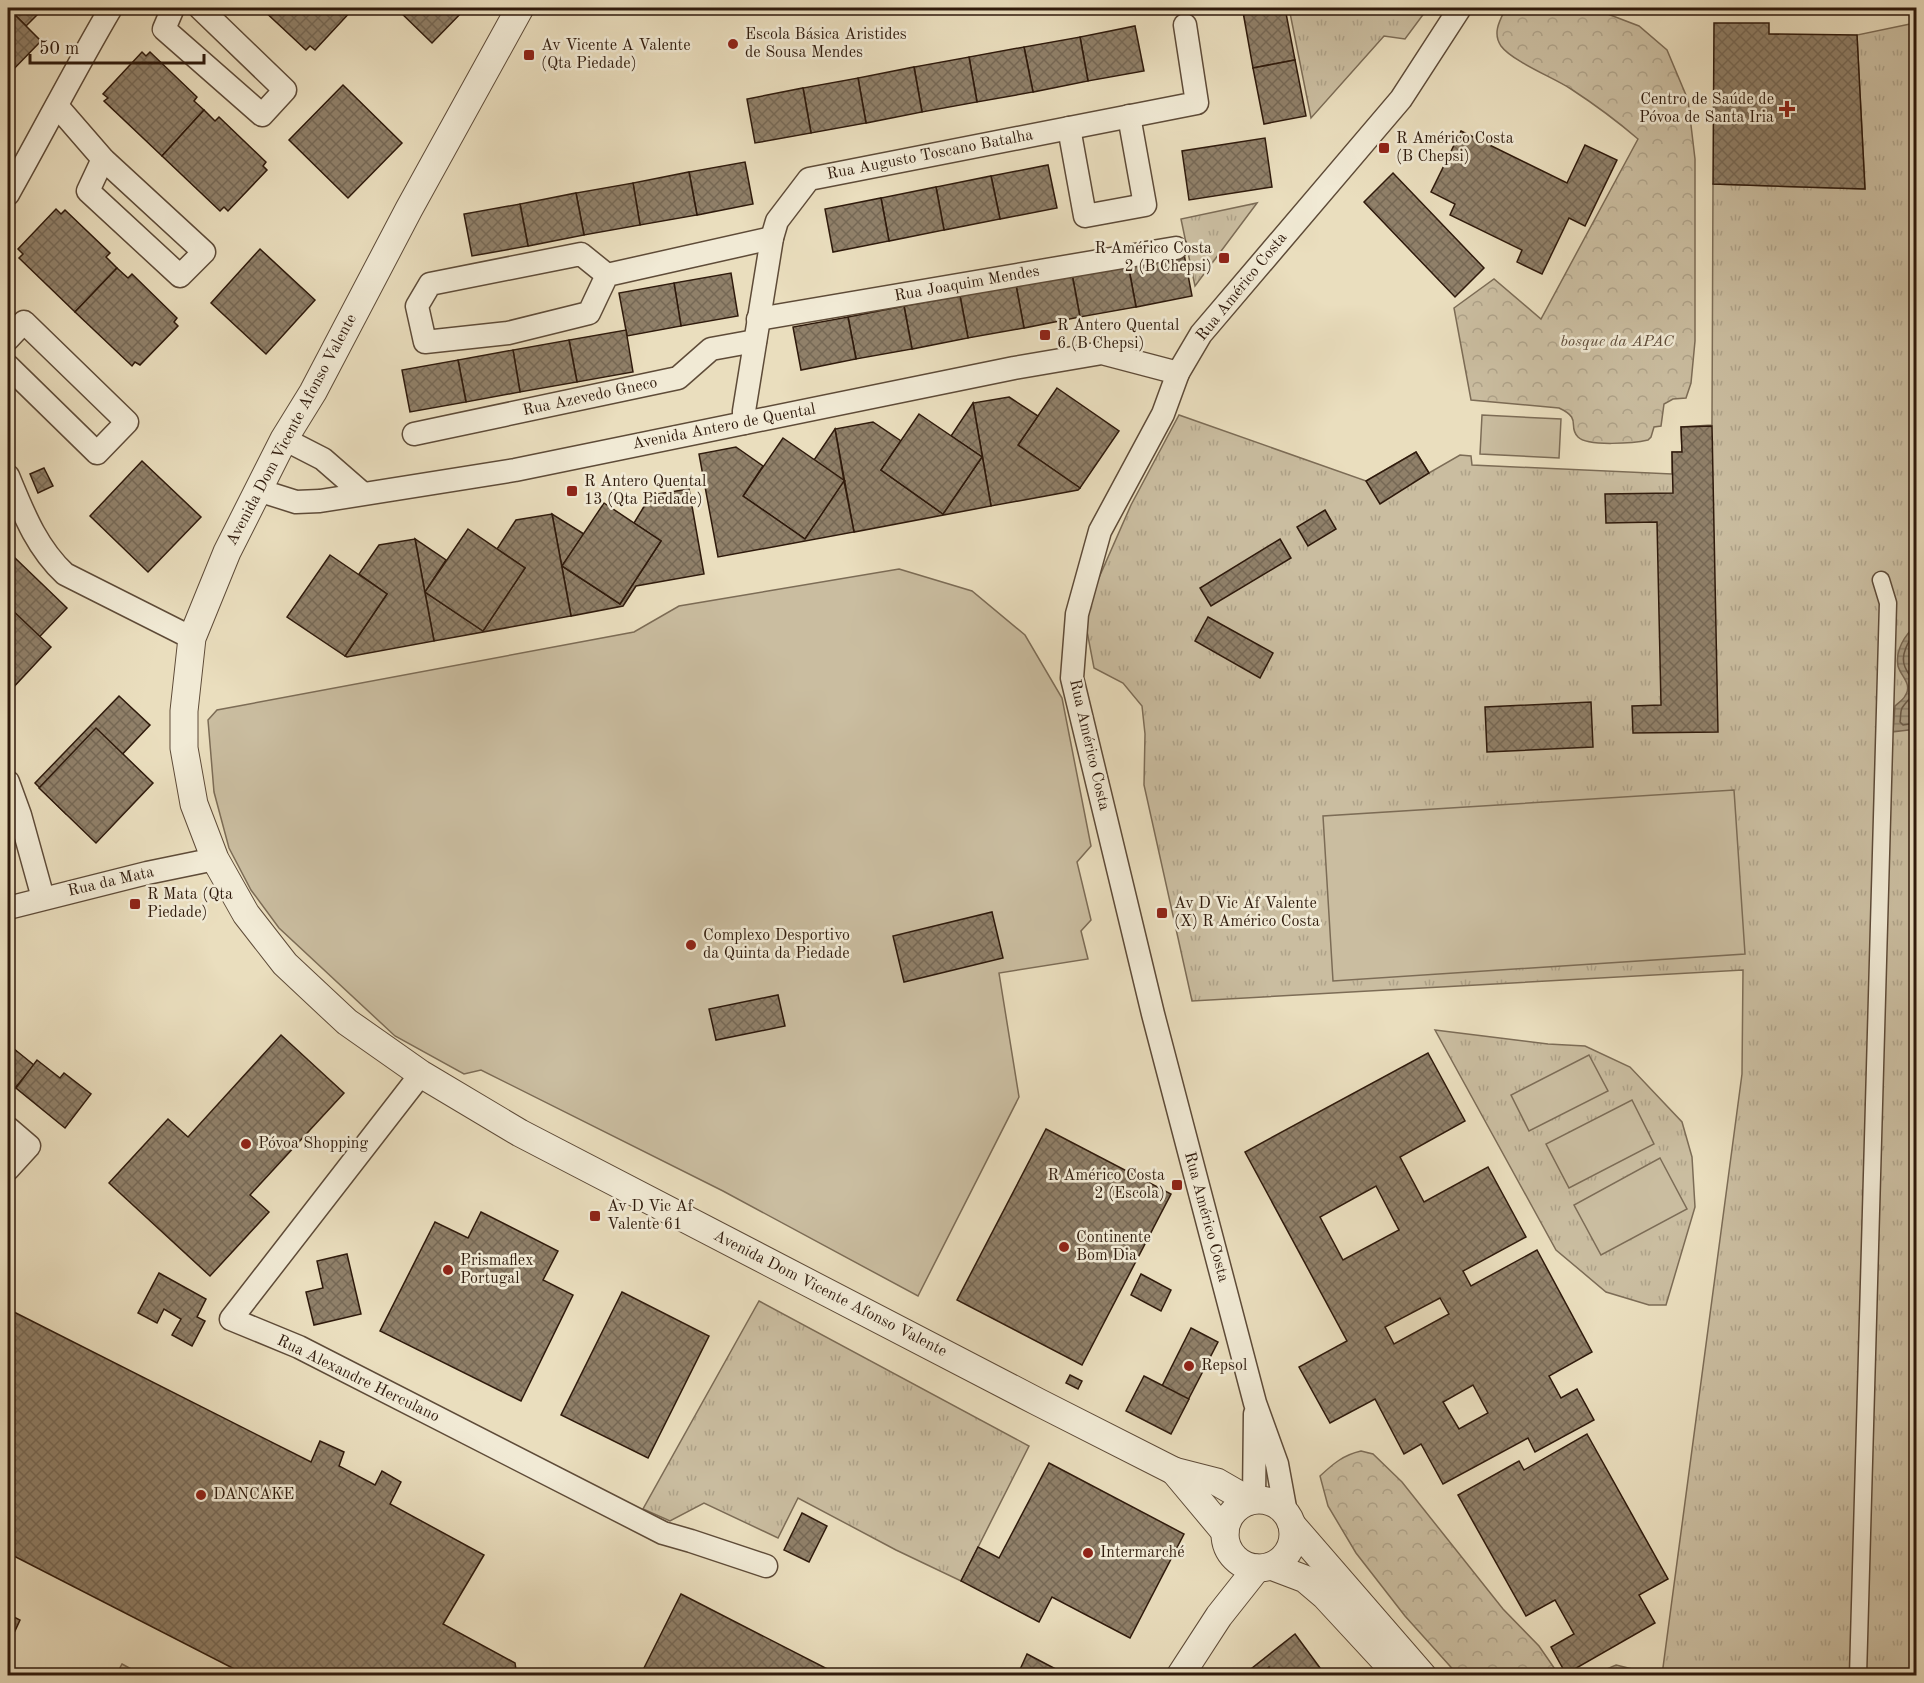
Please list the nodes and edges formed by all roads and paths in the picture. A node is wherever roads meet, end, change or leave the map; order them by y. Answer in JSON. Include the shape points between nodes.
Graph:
{"nodes":[{"id":1,"x":111,"y":8,"type":"edge"},
{"id":2,"x":173,"y":8,"type":"edge"},
{"id":3,"x":200,"y":8,"type":"edge"},
{"id":4,"x":511,"y":8,"type":"edge"},
{"id":5,"x":520,"y":8,"type":"edge"},
{"id":6,"x":1460,"y":8,"type":"edge"},
{"id":7,"x":1185,"y":25,"type":"dead end"},
{"id":8,"x":493,"y":57,"type":"junction"},
{"id":9,"x":57,"y":106,"type":"junction"},
{"id":10,"x":1129,"y":116,"type":"junction"},
{"id":11,"x":1069,"y":128,"type":"junction"},
{"id":12,"x":103,"y":159,"type":"junction"},
{"id":13,"x":8,"y":194,"type":"edge"},
{"id":14,"x":772,"y":238,"type":"junction"},
{"id":15,"x":1176,"y":248,"type":"dead end"},
{"id":16,"x":607,"y":275,"type":"junction"},
{"id":17,"x":757,"y":330,"type":"junction"},
{"id":18,"x":8,"y":339,"type":"edge"},
{"id":19,"x":8,"y":366,"type":"edge"},
{"id":20,"x":1178,"y":373,"type":"junction"},
{"id":21,"x":744,"y":423,"type":"junction"},
{"id":22,"x":414,"y":434,"type":"dead end"},
{"id":23,"x":284,"y":439,"type":"junction"},
{"id":24,"x":8,"y":476,"type":"edge"},
{"id":25,"x":258,"y":490,"type":"junction"},
{"id":26,"x":362,"y":492,"type":"junction"},
{"id":27,"x":1881,"y":580,"type":"dead end"},
{"id":28,"x":192,"y":638,"type":"junction"},
{"id":29,"x":8,"y":782,"type":"edge"},
{"id":30,"x":215,"y":859,"type":"junction"},
{"id":31,"x":43,"y":898,"type":"junction"},
{"id":32,"x":8,"y":908,"type":"edge"},
{"id":33,"x":421,"y":1074,"type":"junction"},
{"id":34,"x":8,"y":1128,"type":"edge"},
{"id":35,"x":8,"y":1169,"type":"edge"},
{"id":36,"x":1255,"y":1403,"type":"junction"},
{"id":37,"x":1174,"y":1471,"type":"junction"},
{"id":38,"x":1252,"y":1500,"type":"junction"},
{"id":39,"x":1289,"y":1519,"type":"junction"},
{"id":40,"x":1228,"y":1542,"type":"junction"},
{"id":41,"x":766,"y":1566,"type":"dead end"},
{"id":42,"x":1264,"y":1567,"type":"junction"},
{"id":43,"x":1219,"y":1616,"type":"junction"},
{"id":44,"x":1180,"y":1676,"type":"edge"},
{"id":45,"x":1399,"y":1676,"type":"edge"},
{"id":46,"x":1423,"y":1676,"type":"edge"},
{"id":47,"x":1858,"y":1676,"type":"edge"}],
"edges":[{"from":1,"to":9,"type":"street"},
{"from":2,"to":3,"type":"street","via":[[164,29],[262,115],[285,90]]},
{"from":4,"to":8,"type":"street","name":"Avenida Dom Vicente Afonso Valente"},
{"from":5,"to":8,"type":"street","name":"Avenida Dom Vicente Afonso Valente"},
{"from":6,"to":20,"type":"street","name":"Rua Américo Costa","via":[[1401,99],[1201,334]]},
{"from":7,"to":10,"type":"street","name":"Rua Augusto Toscano Batalha","via":[[1197,103]]},
{"from":8,"to":23,"type":"street","name":"Avenida Dom Vicente Afonso Valente"},
{"from":9,"to":12,"type":"street"},
{"from":9,"to":13,"type":"street"},
{"from":10,"to":11,"type":"street","name":"Rua Augusto Toscano Batalha"},
{"from":10,"to":11,"type":"street","via":[[1144,206],[1085,216]]},
{"from":11,"to":14,"type":"street","name":"Rua Augusto Toscano Batalha","via":[[809,179],[777,221]]},
{"from":12,"to":12,"type":"street","via":[[204,252],[180,276],[88,191]]},
{"from":14,"to":16,"type":"street"},
{"from":14,"to":17,"type":"street","name":"Rua Augusto Toscano Batalha"},
{"from":15,"to":17,"type":"street","name":"Rua Joaquim Mendes"},
{"from":16,"to":16,"type":"street","via":[[580,254],[430,284],[417,306],[424,342],[508,333],[589,313]]},
{"from":17,"to":21,"type":"street","name":"Rua Augusto Toscano Batalha"},
{"from":17,"to":22,"type":"street","name":"Rua Azevedo Gneco","via":[[711,349],[678,378]]},
{"from":18,"to":19,"type":"street","via":[[24,322],[127,422],[97,453]]},
{"from":20,"to":21,"type":"street","name":"Avenida Antero de Quental","via":[[1102,353]]},
{"from":20,"to":36,"type":"street","name":"Rua Américo Costa","via":[[1163,414],[1100,531],[1077,614],[1072,678],[1153,1014]]},
{"from":21,"to":26,"type":"street","name":"Avenida Antero de Quental","via":[[515,470]]},
{"from":23,"to":25,"type":"street","name":"Avenida Dom Vicente Afonso Valente"},
{"from":23,"to":26,"type":"street","via":[[323,459]]},
{"from":24,"to":28,"type":"street","via":[[37,541],[65,574]]},
{"from":25,"to":26,"type":"street","name":"Avenida Antero de Quental","via":[[296,502]]},
{"from":25,"to":28,"type":"street","name":"Avenida Dom Vicente Afonso Valente","via":[[227,552]]},
{"from":27,"to":47,"type":"street","via":[[1888,603]]},
{"from":28,"to":30,"type":"street","name":"Avenida Dom Vicente Afonso Valente","via":[[184,748],[194,804]]},
{"from":29,"to":31,"type":"street"},
{"from":30,"to":31,"type":"street","name":"Rua da Mata"},
{"from":30,"to":33,"type":"street","name":"Avenida Dom Vicente Afonso Valente","via":[[246,914],[285,964],[347,1022]]},
{"from":31,"to":32,"type":"street","name":"Rua da Mata"},
{"from":33,"to":37,"type":"street","name":"Avenida Dom Vicente Afonso Valente","via":[[530,1138]]},
{"from":33,"to":41,"type":"street","name":"Rua Alexandre Herculano","via":[[231,1319],[299,1347],[663,1533]]},
{"from":34,"to":35,"type":"street","via":[[29,1146]]},
{"from":36,"to":38,"type":"street"},
{"from":36,"to":39,"type":"street","via":[[1277,1464]]},
{"from":37,"to":38,"type":"street","name":"Avenida Dom Vicente Afonso Valente","via":[[1217,1482]]},
{"from":37,"to":40,"type":"street","name":"Avenida Dom Vicente Afonso Valente"},
{"from":38,"to":39,"type":"street","via":[[1272,1502]]},
{"from":38,"to":40,"type":"street","via":[[1233,1512],[1227,1522]]},
{"from":39,"to":42,"type":"street","via":[[1292,1545],[1280,1561]]},
{"from":39,"to":46,"type":"street"},
{"from":40,"to":42,"type":"street","via":[[1237,1560],[1247,1566]]},
{"from":40,"to":43,"type":"street"},
{"from":42,"to":43,"type":"street"},
{"from":42,"to":45,"type":"street","via":[[1305,1579]]},
{"from":43,"to":44,"type":"street"}]}
